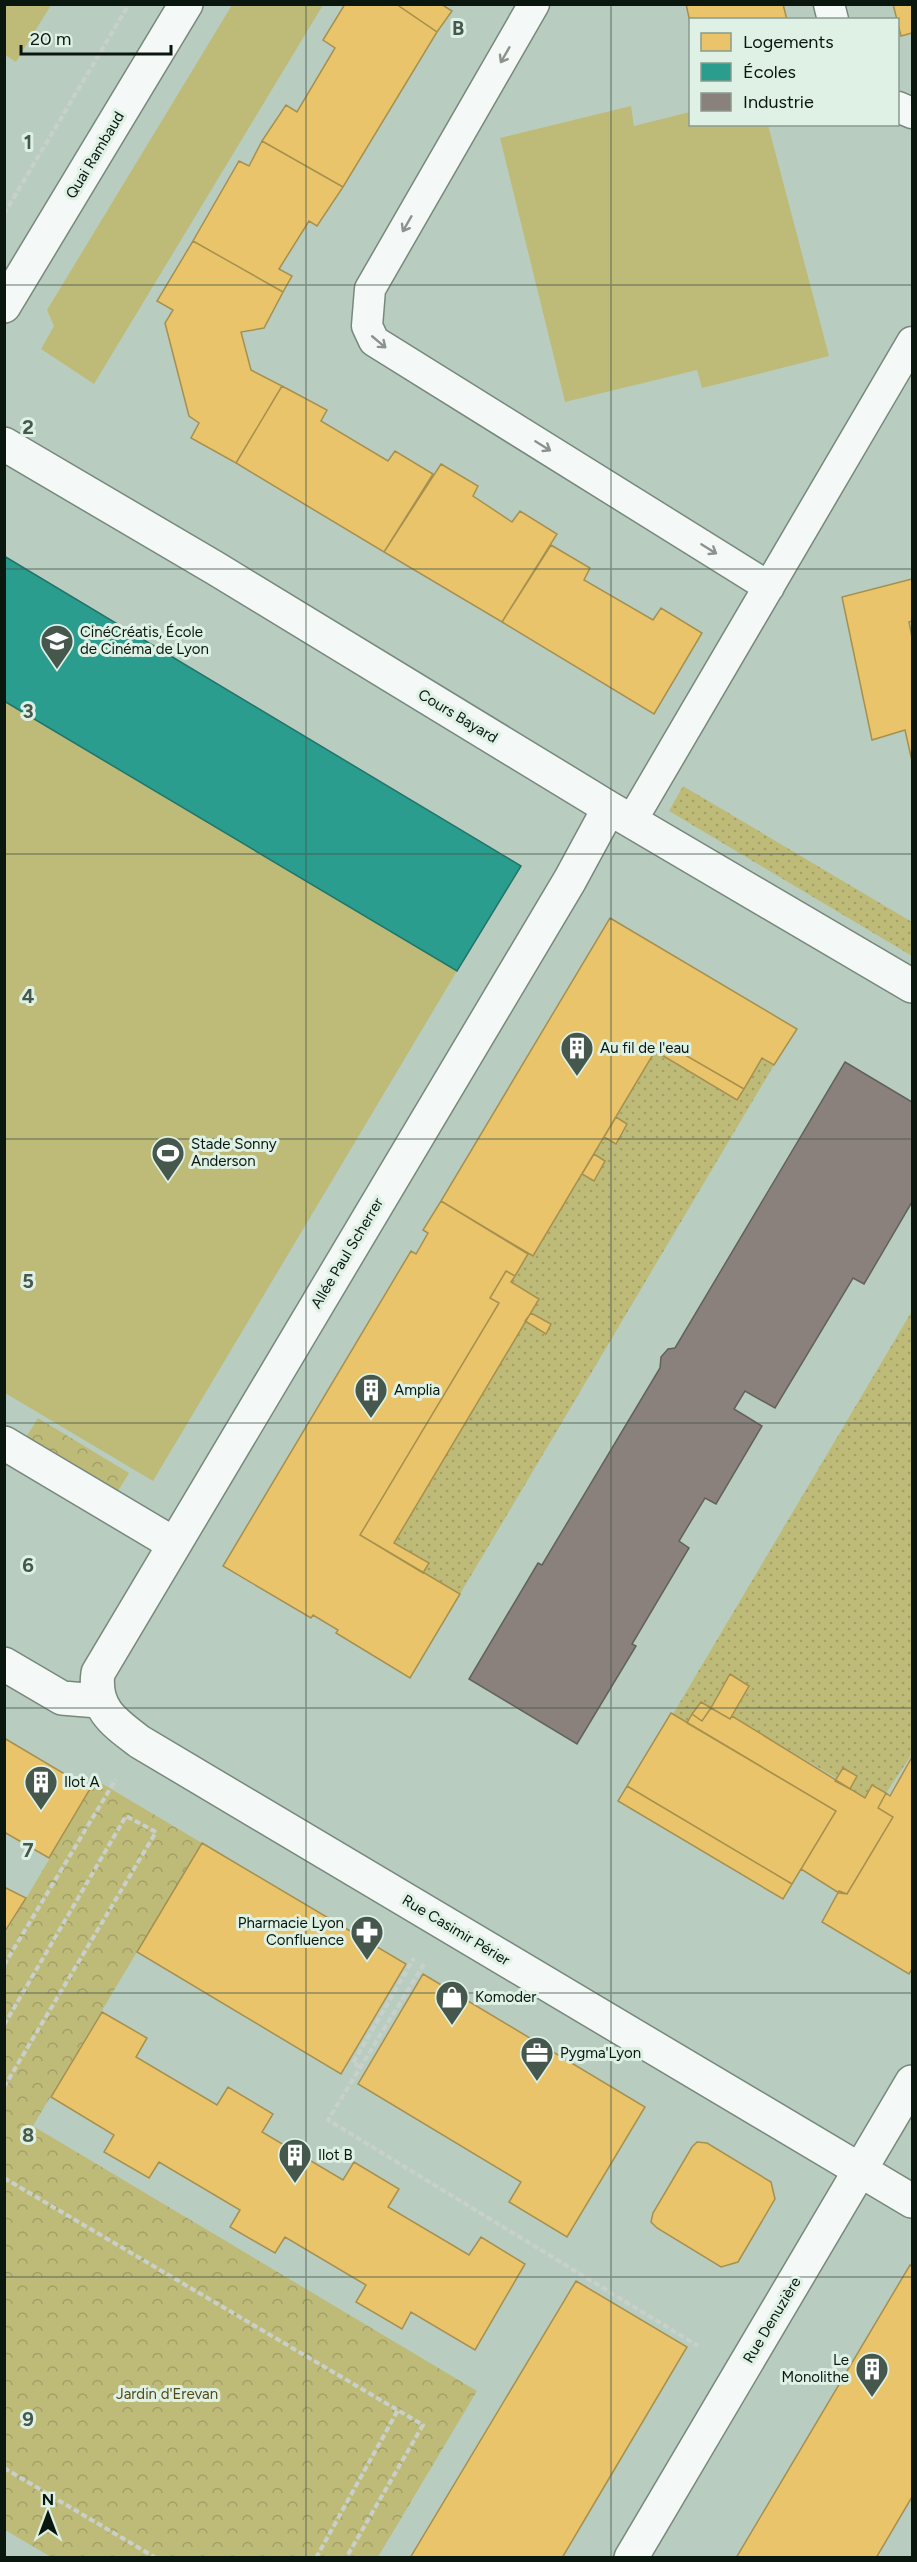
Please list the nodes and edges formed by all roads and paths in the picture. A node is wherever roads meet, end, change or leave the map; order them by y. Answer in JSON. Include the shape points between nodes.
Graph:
{"nodes":[{"id":1,"x":129,"y":4,"type":"edge"},
{"id":2,"x":186,"y":4,"type":"edge"},
{"id":3,"x":534,"y":4,"type":"edge"},
{"id":4,"x":4,"y":214,"type":"edge"},
{"id":5,"x":4,"y":306,"type":"edge"},
{"id":6,"x":912,"y":342,"type":"edge"},
{"id":7,"x":4,"y":444,"type":"edge"},
{"id":8,"x":769,"y":587,"type":"junction"},
{"id":9,"x":620,"y":814,"type":"junction"},
{"id":10,"x":912,"y":986,"type":"edge"},
{"id":11,"x":4,"y":1443,"type":"edge"},
{"id":12,"x":174,"y":1544,"type":"junction"},
{"id":13,"x":4,"y":1664,"type":"edge"},
{"id":14,"x":99,"y":1701,"type":"junction"},
{"id":15,"x":116,"y":1779,"type":"dead end"},
{"id":16,"x":414,"y":1958,"type":"dead end"},
{"id":17,"x":424,"y":1964,"type":"dead end"},
{"id":18,"x":4,"y":1965,"type":"edge"},
{"id":19,"x":4,"y":2025,"type":"edge"},
{"id":20,"x":360,"y":2067,"type":"junction"},
{"id":21,"x":912,"y":2082,"type":"edge"},
{"id":22,"x":4,"y":2087,"type":"edge"},
{"id":23,"x":861,"y":2171,"type":"junction"},
{"id":24,"x":4,"y":2178,"type":"edge"},
{"id":25,"x":912,"y":2201,"type":"edge"},
{"id":26,"x":698,"y":2346,"type":"dead end"},
{"id":27,"x":398,"y":2410,"type":"junction"},
{"id":28,"x":4,"y":2468,"type":"edge"},
{"id":29,"x":156,"y":2558,"type":"edge"},
{"id":30,"x":316,"y":2558,"type":"edge"},
{"id":31,"x":346,"y":2558,"type":"edge"},
{"id":32,"x":631,"y":2558,"type":"edge"}],
"edges":[{"from":1,"to":4,"type":"path"},
{"from":2,"to":5,"type":"street","name":"Quai Rambaud"},
{"from":3,"to":8,"type":"lane","one_way":true,"via":[[370,289],[367,326],[374,340]]},
{"from":6,"to":8,"type":"lane"},
{"from":7,"to":9,"type":"street","name":"Cours Bayard"},
{"from":8,"to":9,"type":"lane"},
{"from":9,"to":10,"type":"street","name":"Cours Bayard"},
{"from":9,"to":12,"type":"street","name":"Allée Paul Scherrer","via":[[564,890]]},
{"from":11,"to":12,"type":"street"},
{"from":12,"to":14,"type":"street","name":"Allée Paul Scherrer","via":[[98,1673]]},
{"from":13,"to":14,"type":"street","via":[[62,1698]]},
{"from":14,"to":23,"type":"street","name":"Rue Casimir Périer","via":[[109,1718],[140,1742]]},
{"from":15,"to":18,"type":"path"},
{"from":16,"to":20,"type":"path","via":[[353,2063]]},
{"from":17,"to":20,"type":"path"},
{"from":19,"to":22,"type":"path","via":[[126,1816],[156,1832]]},
{"from":20,"to":26,"type":"path","via":[[328,2120]]},
{"from":21,"to":23,"type":"street","name":"Rue Denuzière"},
{"from":23,"to":25,"type":"street","name":"Rue Casimir Périer"},
{"from":23,"to":32,"type":"street","name":"Rue Denuzière"},
{"from":24,"to":27,"type":"path"},
{"from":27,"to":30,"type":"path"},
{"from":27,"to":31,"type":"path","via":[[423,2425]]},
{"from":28,"to":29,"type":"path"}]}
